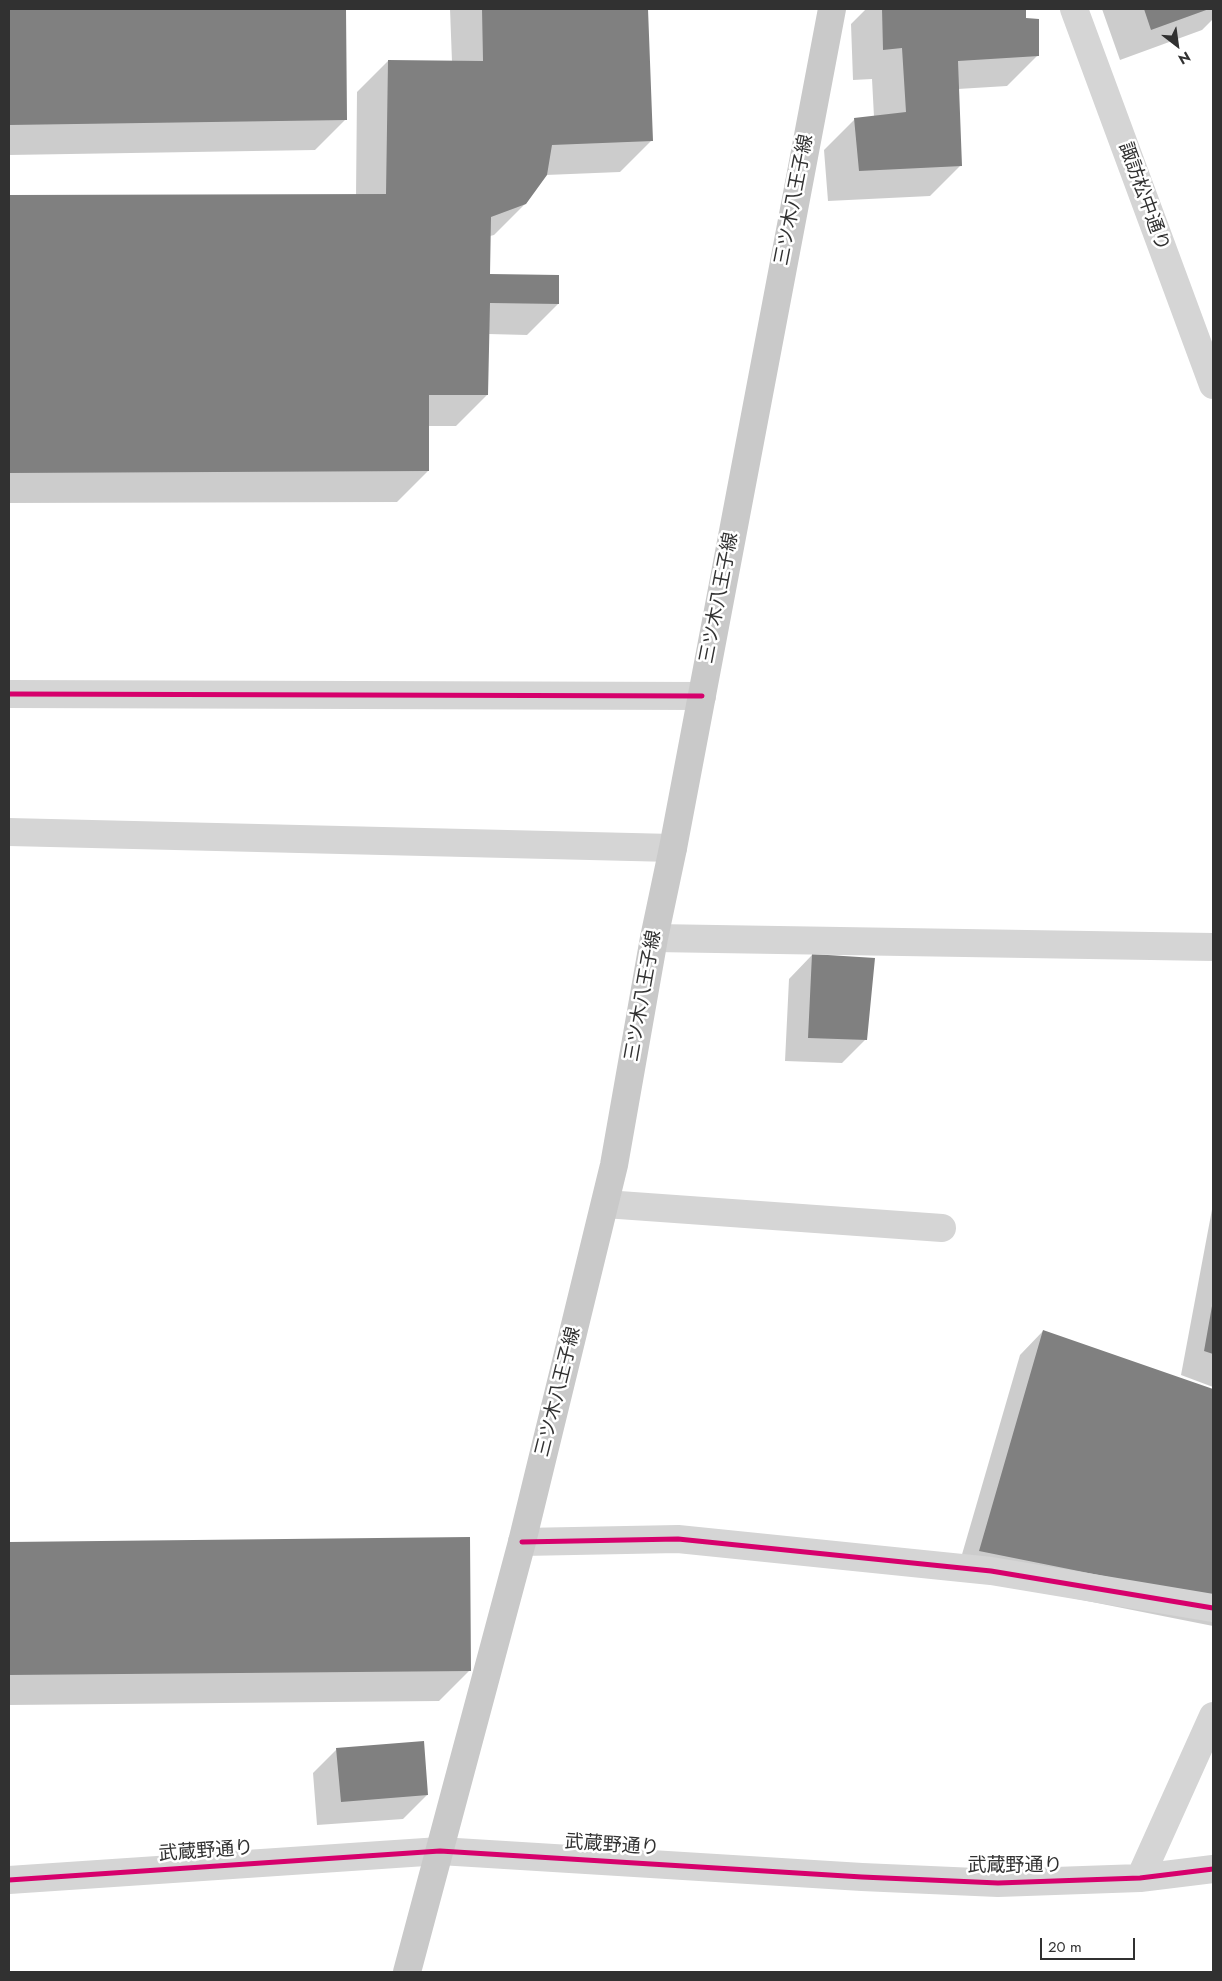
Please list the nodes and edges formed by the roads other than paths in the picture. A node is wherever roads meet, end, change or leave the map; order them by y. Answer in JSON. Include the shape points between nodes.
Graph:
{"nodes":[{"id":1,"x":832,"y":9,"type":"edge"},
{"id":2,"x":1074,"y":9,"type":"edge"},
{"id":3,"x":1213,"y":385,"type":"edge"},
{"id":4,"x":9,"y":694,"type":"edge"},
{"id":5,"x":702,"y":696,"type":"junction"},
{"id":6,"x":9,"y":832,"type":"edge"},
{"id":7,"x":673,"y":848,"type":"junction"},
{"id":8,"x":654,"y":938,"type":"junction"},
{"id":9,"x":1213,"y":947,"type":"edge"},
{"id":10,"x":605,"y":1204,"type":"junction"},
{"id":11,"x":942,"y":1228,"type":"dead end"},
{"id":12,"x":522,"y":1542,"type":"junction"},
{"id":13,"x":1213,"y":1608,"type":"edge"},
{"id":14,"x":1213,"y":1716,"type":"edge"},
{"id":15,"x":440,"y":1850,"type":"junction"},
{"id":16,"x":1213,"y":1869,"type":"edge"},
{"id":17,"x":1140,"y":1878,"type":"junction"},
{"id":18,"x":9,"y":1880,"type":"edge"},
{"id":19,"x":407,"y":1972,"type":"edge"}],
"edges":[{"from":1,"to":5,"type":"main road","name":"三ツ木八王子線"},
{"from":2,"to":3,"type":"street","name":"諏訪松中通り"},
{"from":4,"to":5,"type":"street"},
{"from":5,"to":7,"type":"main road","name":"三ツ木八王子線"},
{"from":6,"to":7,"type":"street"},
{"from":7,"to":8,"type":"main road","name":"三ツ木八王子線"},
{"from":8,"to":9,"type":"street"},
{"from":8,"to":10,"type":"main road","name":"三ツ木八王子線"},
{"from":10,"to":11,"type":"street"},
{"from":10,"to":12,"type":"main road","name":"三ツ木八王子線"},
{"from":12,"to":13,"type":"street","via":[[678,1539],[991,1571]]},
{"from":12,"to":15,"type":"main road","name":"三ツ木八王子線"},
{"from":14,"to":17,"type":"street"},
{"from":15,"to":17,"type":"street","name":"武蔵野通り","via":[[998,1883]]},
{"from":15,"to":18,"type":"street","name":"武蔵野通り"},
{"from":15,"to":19,"type":"main road","name":"三ツ木八王子線"},
{"from":16,"to":17,"type":"street","name":"武蔵野通り"}]}
